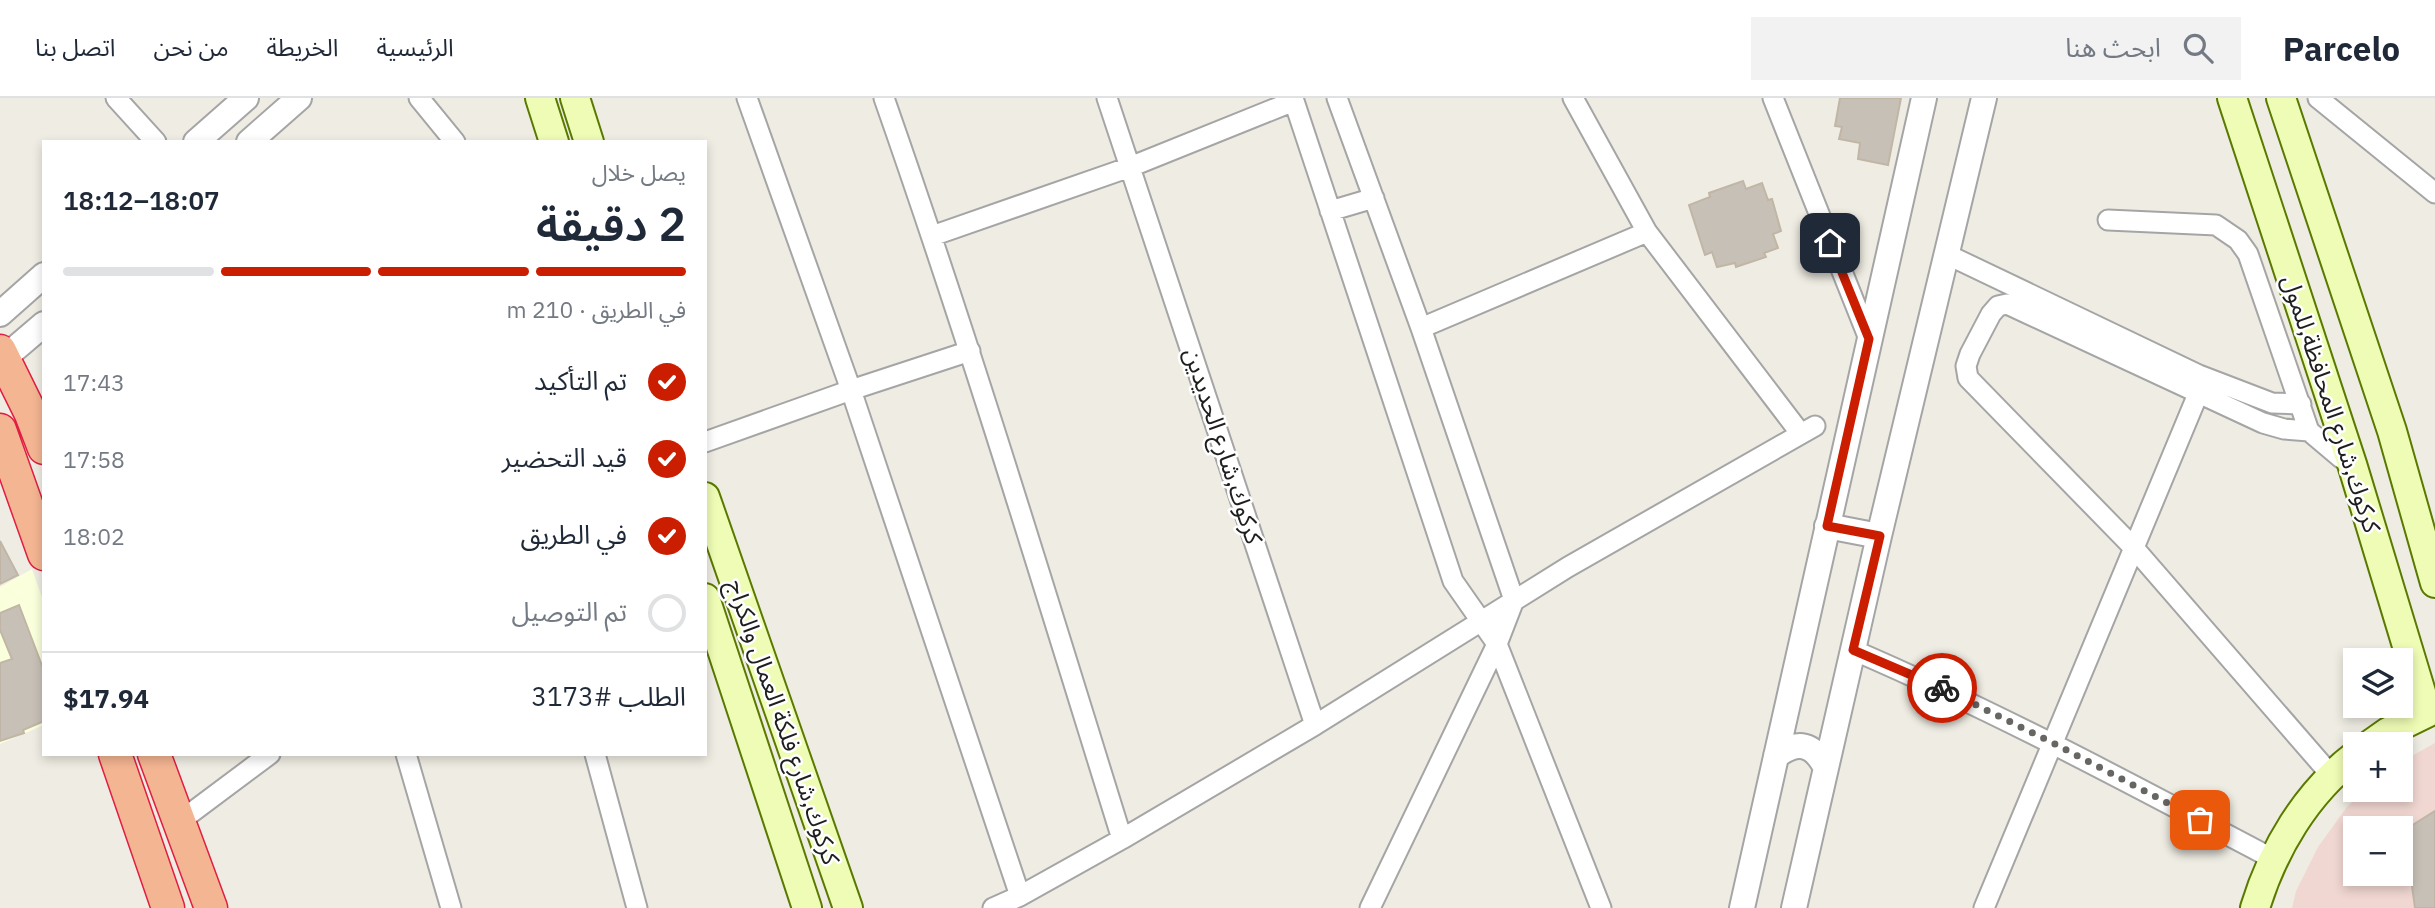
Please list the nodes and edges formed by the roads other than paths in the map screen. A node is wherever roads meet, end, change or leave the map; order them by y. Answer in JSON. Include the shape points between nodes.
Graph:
{"nodes":[{"id":1,"x":116,"y":98,"type":"edge"},
{"id":2,"x":246,"y":98,"type":"edge"},
{"id":3,"x":299,"y":98,"type":"edge"},
{"id":4,"x":419,"y":98,"type":"edge"},
{"id":5,"x":540,"y":98,"type":"edge"},
{"id":6,"x":575,"y":98,"type":"edge"},
{"id":7,"x":747,"y":98,"type":"edge"},
{"id":8,"x":884,"y":98,"type":"edge"},
{"id":9,"x":1107,"y":98,"type":"edge"},
{"id":10,"x":1337,"y":98,"type":"edge"},
{"id":11,"x":1573,"y":98,"type":"edge"},
{"id":12,"x":1773,"y":98,"type":"edge"},
{"id":13,"x":1923,"y":98,"type":"edge"},
{"id":14,"x":1984,"y":98,"type":"edge"},
{"id":15,"x":2232,"y":98,"type":"edge"},
{"id":16,"x":2281,"y":98,"type":"edge"},
{"id":17,"x":2318,"y":98,"type":"edge"},
{"id":18,"x":1293,"y":100,"type":"edge"},
{"id":19,"x":154,"y":140,"type":"edge"},
{"id":20,"x":198,"y":140,"type":"edge"},
{"id":21,"x":256,"y":140,"type":"edge"},
{"id":22,"x":453,"y":140,"type":"edge"},
{"id":23,"x":553,"y":140,"type":"edge"},
{"id":24,"x":588,"y":140,"type":"edge"},
{"id":25,"x":1130,"y":167,"type":"junction"},
{"id":26,"x":2435,"y":193,"type":"edge"},
{"id":27,"x":1374,"y":198,"type":"junction"},
{"id":28,"x":1330,"y":211,"type":"junction"},
{"id":29,"x":2108,"y":220,"type":"dead end"},
{"id":30,"x":1647,"y":232,"type":"junction"},
{"id":31,"x":933,"y":236,"type":"junction"},
{"id":32,"x":1946,"y":254,"type":"junction"},
{"id":33,"x":42,"y":277,"type":"edge"},
{"id":34,"x":0,"y":314,"type":"edge"},
{"id":35,"x":42,"y":325,"type":"edge"},
{"id":36,"x":1422,"y":328,"type":"junction"},
{"id":37,"x":1869,"y":339,"type":"junction"},
{"id":38,"x":970,"y":351,"type":"junction"},
{"id":39,"x":2,"y":355,"type":"edge"},
{"id":40,"x":851,"y":390,"type":"junction"},
{"id":41,"x":2198,"y":394,"type":"junction"},
{"id":42,"x":2301,"y":404,"type":"junction"},
{"id":43,"x":0,"y":430,"type":"edge"},
{"id":44,"x":2309,"y":431,"type":"junction"},
{"id":45,"x":707,"y":441,"type":"edge"},
{"id":46,"x":42,"y":443,"type":"edge"},
{"id":47,"x":2352,"y":464,"type":"junction"},
{"id":48,"x":707,"y":503,"type":"edge"},
{"id":49,"x":1827,"y":526,"type":"junction"},
{"id":50,"x":1880,"y":536,"type":"junction"},
{"id":51,"x":42,"y":548,"type":"edge"},
{"id":52,"x":2134,"y":548,"type":"junction"},
{"id":53,"x":2435,"y":583,"type":"edge"},
{"id":54,"x":2435,"y":591,"type":"edge"},
{"id":55,"x":1514,"y":600,"type":"junction"},
{"id":56,"x":707,"y":604,"type":"edge"},
{"id":57,"x":2394,"y":605,"type":"junction"},
{"id":58,"x":1480,"y":621,"type":"junction"},
{"id":59,"x":1497,"y":645,"type":"junction"},
{"id":60,"x":1853,"y":650,"type":"junction"},
{"id":61,"x":2431,"y":710,"type":"edge"},
{"id":62,"x":1315,"y":725,"type":"junction"},
{"id":63,"x":2388,"y":732,"type":"edge"},
{"id":64,"x":2053,"y":743,"type":"junction"},
{"id":65,"x":116,"y":756,"type":"edge"},
{"id":66,"x":155,"y":756,"type":"edge"},
{"id":67,"x":267,"y":756,"type":"edge"},
{"id":68,"x":407,"y":756,"type":"edge"},
{"id":69,"x":596,"y":756,"type":"edge"},
{"id":70,"x":1776,"y":756,"type":"junction"},
{"id":71,"x":2343,"y":765,"type":"edge"},
{"id":72,"x":1826,"y":768,"type":"junction"},
{"id":73,"x":2331,"y":775,"type":"junction"},
{"id":74,"x":179,"y":822,"type":"junction"},
{"id":75,"x":1122,"y":839,"type":"junction"},
{"id":76,"x":2273,"y":859,"type":"junction"},
{"id":77,"x":1020,"y":896,"type":"junction"},
{"id":78,"x":168,"y":908,"type":"edge"},
{"id":79,"x":211,"y":908,"type":"edge"},
{"id":80,"x":451,"y":908,"type":"edge"},
{"id":81,"x":637,"y":908,"type":"edge"},
{"id":82,"x":807,"y":908,"type":"edge"},
{"id":83,"x":848,"y":908,"type":"edge"},
{"id":84,"x":993,"y":908,"type":"edge"},
{"id":85,"x":1370,"y":908,"type":"edge"},
{"id":86,"x":1601,"y":908,"type":"edge"},
{"id":87,"x":1742,"y":908,"type":"edge"},
{"id":88,"x":1794,"y":908,"type":"edge"},
{"id":89,"x":1984,"y":908,"type":"edge"},
{"id":90,"x":2255,"y":908,"type":"edge"}],
"edges":[{"from":1,"to":19,"type":"street"},
{"from":2,"to":20,"type":"street"},
{"from":3,"to":21,"type":"street"},
{"from":4,"to":22,"type":"street"},
{"from":5,"to":23,"type":"main road"},
{"from":6,"to":24,"type":"main road"},
{"from":7,"to":40,"type":"street"},
{"from":8,"to":31,"type":"street"},
{"from":9,"to":25,"type":"street","name":"كركوك,شارع الحديدين"},
{"from":10,"to":27,"type":"street"},
{"from":11,"to":30,"type":"street"},
{"from":12,"to":37,"type":"street"},
{"from":13,"to":37,"type":"street"},
{"from":14,"to":32,"type":"street"},
{"from":15,"to":47,"type":"main road","name":"كركوك,شارع المحافظة,للمول"},
{"from":16,"to":53,"type":"main road","name":"كركوك,شارع المحافظة,للمول","via":[[2392,431]]},
{"from":17,"to":26,"type":"street"},
{"from":18,"to":25,"type":"street"},
{"from":18,"to":28,"type":"street"},
{"from":25,"to":31,"type":"street"},
{"from":25,"to":62,"type":"street","name":"كركوك,شارع الحديدين"},
{"from":27,"to":28,"type":"street"},
{"from":27,"to":36,"type":"street"},
{"from":28,"to":58,"type":"street","via":[[1453,581]]},
{"from":29,"to":42,"type":"street","via":[[2216,225],[2238,240],[2248,254]]},
{"from":30,"to":36,"type":"street"},
{"from":30,"to":55,"type":"street","via":[[1808,430]]},
{"from":31,"to":38,"type":"street"},
{"from":32,"to":42,"type":"street","via":[[2199,375],[2272,403]]},
{"from":32,"to":50,"type":"street"},
{"from":33,"to":34,"type":"street"},
{"from":35,"to":39,"type":"street"},
{"from":36,"to":55,"type":"street"},
{"from":37,"to":49,"type":"street"},
{"from":38,"to":40,"type":"street"},
{"from":38,"to":75,"type":"street"},
{"from":39,"to":46,"type":"highway"},
{"from":40,"to":45,"type":"street"},
{"from":40,"to":77,"type":"street"},
{"from":41,"to":44,"type":"street","via":[[2274,427]]},
{"from":41,"to":52,"type":"street"},
{"from":41,"to":52,"type":"street","via":[[2007,304],[1991,314],[1970,354],[1968,378]]},
{"from":42,"to":44,"type":"street"},
{"from":43,"to":51,"type":"highway"},
{"from":44,"to":47,"type":"street"},
{"from":47,"to":57,"type":"main road","name":"كركوك,شارع المحافظة,للمول"},
{"from":48,"to":83,"type":"main road","name":"كركوك,شارع فلكة العمال والكراج"},
{"from":49,"to":50,"type":"street"},
{"from":49,"to":70,"type":"street"},
{"from":50,"to":60,"type":"street"},
{"from":52,"to":64,"type":"street"},
{"from":52,"to":73,"type":"street"},
{"from":54,"to":57,"type":"main road"},
{"from":55,"to":58,"type":"street"},
{"from":55,"to":59,"type":"street"},
{"from":56,"to":82,"type":"main road","name":"كركوك,شارع فلكة العمال والكراج"},
{"from":57,"to":61,"type":"main road","name":"كركوك,شارع المحافظة,للمول"},
{"from":58,"to":59,"type":"street"},
{"from":58,"to":62,"type":"street"},
{"from":59,"to":85,"type":"street"},
{"from":59,"to":86,"type":"street"},
{"from":60,"to":64,"type":"street"},
{"from":60,"to":72,"type":"street"},
{"from":61,"to":63,"type":"main road"},
{"from":62,"to":75,"type":"street"},
{"from":64,"to":76,"type":"street"},
{"from":64,"to":89,"type":"street"},
{"from":65,"to":78,"type":"highway"},
{"from":66,"to":74,"type":"highway"},
{"from":67,"to":74,"type":"street"},
{"from":68,"to":80,"type":"street"},
{"from":69,"to":81,"type":"street"},
{"from":70,"to":72,"type":"street","via":[[1794,746],[1806,747]]},
{"from":70,"to":87,"type":"street"},
{"from":71,"to":73,"type":"main road"},
{"from":72,"to":88,"type":"street"},
{"from":73,"to":76,"type":"main road"},
{"from":74,"to":79,"type":"highway"},
{"from":75,"to":77,"type":"street"},
{"from":76,"to":90,"type":"main road"},
{"from":77,"to":84,"type":"street"}]}
